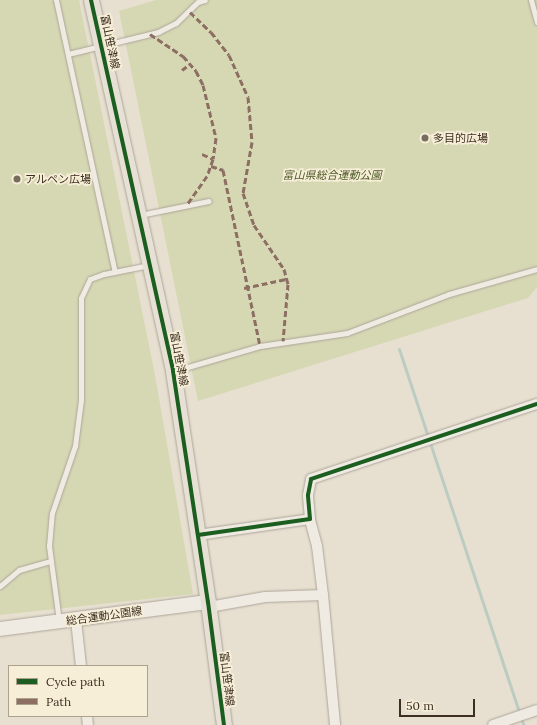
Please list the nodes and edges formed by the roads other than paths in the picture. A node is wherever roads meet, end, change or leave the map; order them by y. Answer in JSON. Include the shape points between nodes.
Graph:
{"nodes":[{"id":1,"x":56,"y":0,"type":"edge"},
{"id":2,"x":91,"y":0,"type":"edge"},
{"id":3,"x":205,"y":0,"type":"edge"},
{"id":4,"x":531,"y":0,"type":"edge"},
{"id":5,"x":537,"y":22,"type":"edge"},
{"id":6,"x":102,"y":48,"type":"junction"},
{"id":7,"x":68,"y":54,"type":"junction"},
{"id":8,"x":208,"y":201,"type":"dead end"},
{"id":9,"x":139,"y":215,"type":"junction"},
{"id":10,"x":150,"y":264,"type":"junction"},
{"id":11,"x":537,"y":269,"type":"edge"},
{"id":12,"x":115,"y":272,"type":"junction"},
{"id":13,"x":173,"y":371,"type":"junction"},
{"id":14,"x":537,"y":404,"type":"edge"},
{"id":15,"x":310,"y":519,"type":"junction"},
{"id":16,"x":198,"y":535,"type":"junction"},
{"id":17,"x":51,"y":561,"type":"junction"},
{"id":18,"x":0,"y":586,"type":"edge"},
{"id":19,"x":323,"y":595,"type":"junction"},
{"id":20,"x":209,"y":604,"type":"junction"},
{"id":21,"x":76,"y":620,"type":"junction"},
{"id":22,"x":59,"y":622,"type":"junction"},
{"id":23,"x":0,"y":629,"type":"edge"},
{"id":24,"x":81,"y":665,"type":"edge"},
{"id":25,"x":537,"y":710,"type":"edge"},
{"id":26,"x":519,"y":718,"type":"edge"},
{"id":27,"x":224,"y":725,"type":"edge"},
{"id":28,"x":335,"y":725,"type":"edge"},
{"id":29,"x":493,"y":725,"type":"edge"}],
"edges":[{"from":1,"to":7,"type":"lane"},
{"from":2,"to":6,"type":"main road","name":"富山笹津線"},
{"from":3,"to":6,"type":"lane","via":[[198,2],[176,23],[158,32]]},
{"from":4,"to":5,"type":"lane"},
{"from":6,"to":7,"type":"lane"},
{"from":6,"to":9,"type":"main road","name":"富山笹津線"},
{"from":7,"to":12,"type":"lane"},
{"from":8,"to":9,"type":"lane"},
{"from":9,"to":10,"type":"main road","name":"富山笹津線"},
{"from":10,"to":12,"type":"lane"},
{"from":10,"to":13,"type":"main road","name":"富山笹津線"},
{"from":11,"to":13,"type":"lane","via":[[449,294],[347,333],[260,346]]},
{"from":12,"to":17,"type":"lane","via":[[90,279],[81,298],[82,400],[75,446],[52,513],[49,546]]},
{"from":13,"to":16,"type":"main road","name":"富山笹津線"},
{"from":14,"to":15,"type":"street","via":[[311,479],[308,495]]},
{"from":15,"to":16,"type":"street"},
{"from":15,"to":19,"type":"street","via":[[317,546]]},
{"from":16,"to":20,"type":"main road","name":"富山笹津線"},
{"from":17,"to":18,"type":"lane","via":[[19,570]]},
{"from":17,"to":22,"type":"lane"},
{"from":19,"to":20,"type":"street"},
{"from":19,"to":28,"type":"street"},
{"from":20,"to":21,"type":"main road","name":"総合運動公園線"},
{"from":20,"to":27,"type":"main road","name":"富山笹津線"},
{"from":21,"to":22,"type":"main road","name":"総合運動公園線"},
{"from":21,"to":24,"type":"street"},
{"from":22,"to":23,"type":"main road","name":"総合運動公園線"},
{"from":25,"to":26,"type":"street"},
{"from":26,"to":29,"type":"street"}]}
